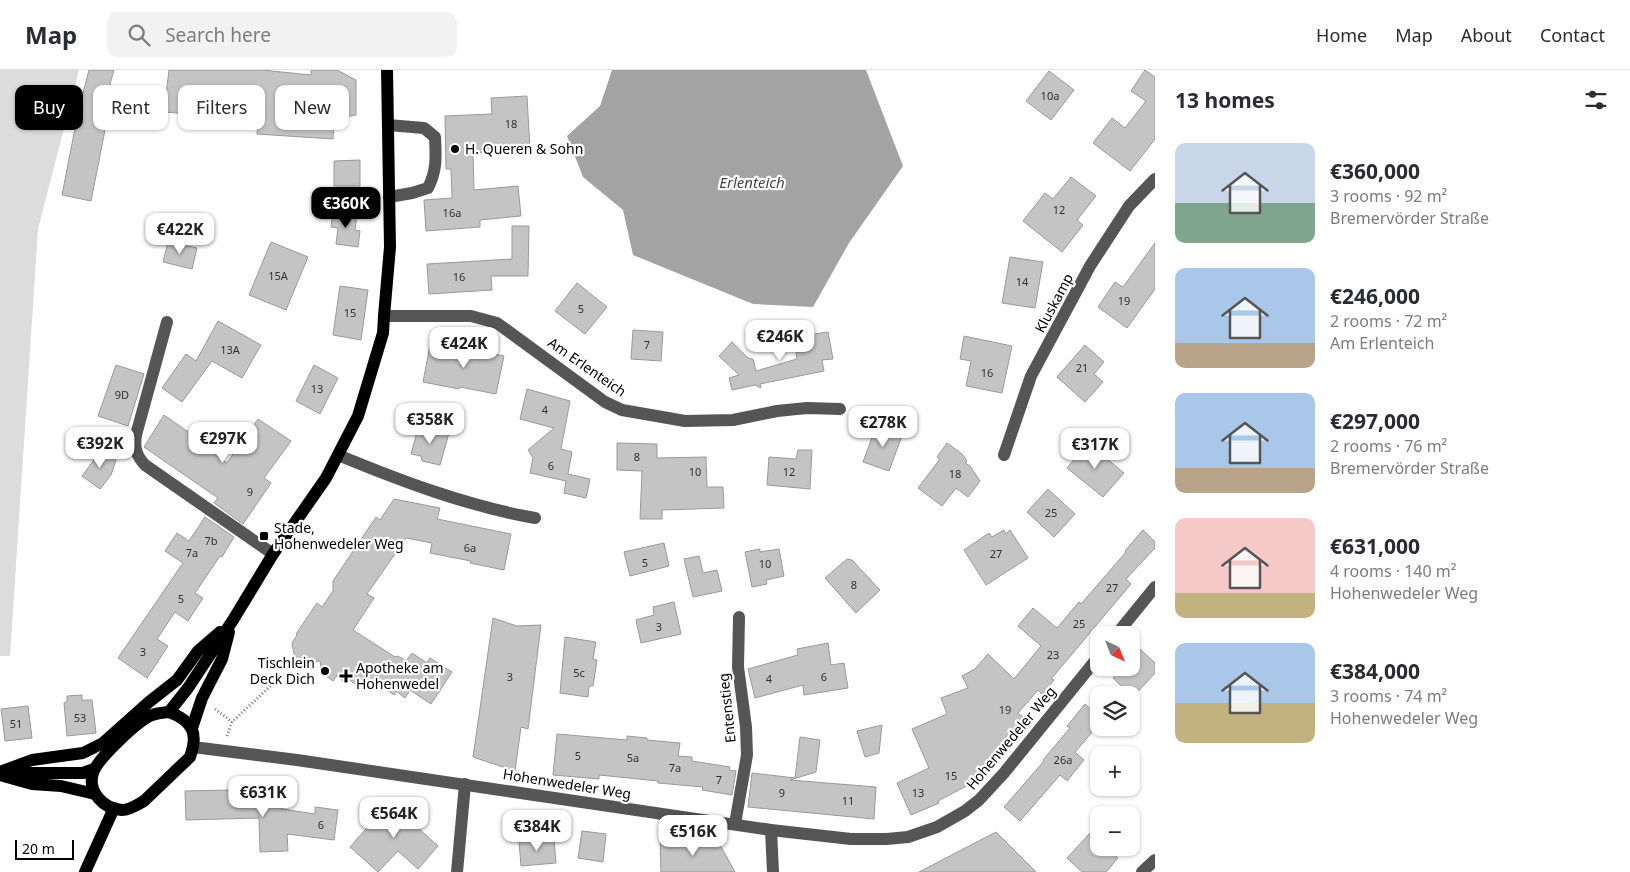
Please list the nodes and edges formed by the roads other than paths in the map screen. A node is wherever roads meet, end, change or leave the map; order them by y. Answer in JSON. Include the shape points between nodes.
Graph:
{"nodes":[{"id":1,"x":387,"y":70,"type":"edge"},
{"id":2,"x":388,"y":125,"type":"junction"},
{"id":3,"x":1155,"y":179,"type":"edge"},
{"id":4,"x":389,"y":197,"type":"junction"},
{"id":5,"x":384,"y":316,"type":"junction"},
{"id":6,"x":167,"y":322,"type":"dead end"},
{"id":7,"x":840,"y":409,"type":"dead end"},
{"id":8,"x":338,"y":455,"type":"junction"},
{"id":9,"x":1004,"y":455,"type":"dead end"},
{"id":10,"x":535,"y":518,"type":"dead end"},
{"id":11,"x":272,"y":554,"type":"junction"},
{"id":12,"x":1155,"y":587,"type":"edge"},
{"id":13,"x":739,"y":617,"type":"dead end"},
{"id":14,"x":232,"y":620,"type":"junction"},
{"id":15,"x":1123,"y":626,"type":"edge"},
{"id":16,"x":1090,"y":667,"type":"edge"},
{"id":17,"x":168,"y":712,"type":"junction"},
{"id":18,"x":192,"y":728,"type":"junction"},
{"id":19,"x":193,"y":748,"type":"junction"},
{"id":20,"x":94,"y":769,"type":"junction"},
{"id":21,"x":0,"y":774,"type":"edge"},
{"id":22,"x":464,"y":784,"type":"junction"},
{"id":23,"x":95,"y":794,"type":"junction"},
{"id":24,"x":114,"y":808,"type":"junction"},
{"id":25,"x":736,"y":824,"type":"junction"},
{"id":26,"x":771,"y":830,"type":"junction"},
{"id":27,"x":1155,"y":860,"type":"edge"},
{"id":28,"x":85,"y":872,"type":"edge"},
{"id":29,"x":457,"y":872,"type":"edge"},
{"id":30,"x":773,"y":872,"type":"edge"},
{"id":31,"x":1142,"y":872,"type":"edge"}],
"edges":[{"from":1,"to":2,"type":"main road"},
{"from":2,"to":4,"type":"main road"},
{"from":2,"to":4,"type":"street","via":[[424,128],[435,137],[436,154],[435,174],[428,188]]},
{"from":3,"to":9,"type":"street","name":"Kluskamp","via":[[1129,206],[1090,266],[1031,376]]},
{"from":4,"to":5,"type":"main road","via":[[390,247]]},
{"from":5,"to":7,"type":"street","name":"Am Erlenteich","via":[[471,316],[497,323],[605,402],[622,410],[685,421],[733,420],[807,408]]},
{"from":5,"to":8,"type":"main road","via":[[383,333],[358,416]]},
{"from":6,"to":11,"type":"street","via":[[136,435],[134,446],[138,457]]},
{"from":8,"to":10,"type":"street","via":[[418,486]]},
{"from":8,"to":11,"type":"main road","via":[[326,478]]},
{"from":11,"to":14,"type":"main road"},
{"from":12,"to":15,"type":"street"},
{"from":13,"to":25,"type":"street","name":"Entenstieg","via":[[738,666],[747,756]]},
{"from":14,"to":17,"type":"main road","via":[[188,688]]},
{"from":14,"to":18,"type":"main road","via":[[222,659],[202,698]]},
{"from":14,"to":21,"type":"main road","via":[[198,651],[177,680],[103,743],[83,753],[32,760]]},
{"from":16,"to":26,"type":"street","name":"Hohenwedeler Weg","via":[[1004,773],[979,800],[950,821],[908,837],[887,839],[851,839]]},
{"from":17,"to":18,"type":"main road","via":[[186,720]]},
{"from":17,"to":20,"type":"main road","via":[[141,722],[103,756]]},
{"from":18,"to":19,"type":"main road"},
{"from":19,"to":22,"type":"street","name":"Hohenwedeler Weg"},
{"from":19,"to":24,"type":"main road","via":[[190,757],[144,801],[124,810]]},
{"from":20,"to":21,"type":"main road","via":[[83,773]]},
{"from":20,"to":23,"type":"main road","via":[[92,787]]},
{"from":21,"to":23,"type":"main road","via":[[32,784],[61,786]]},
{"from":22,"to":25,"type":"street","name":"Hohenwedeler Weg"},
{"from":22,"to":29,"type":"street"},
{"from":23,"to":24,"type":"main road"},
{"from":24,"to":28,"type":"main road"},
{"from":25,"to":26,"type":"street","name":"Hohenwedeler Weg"},
{"from":26,"to":30,"type":"street"},
{"from":27,"to":31,"type":"street"}]}
